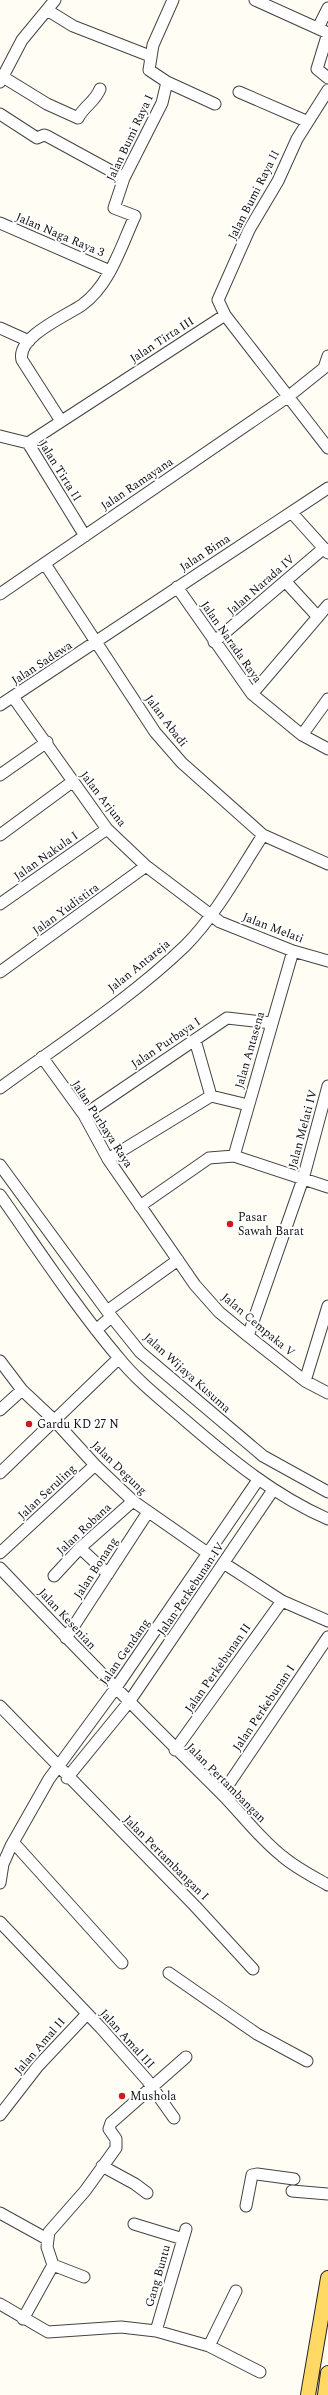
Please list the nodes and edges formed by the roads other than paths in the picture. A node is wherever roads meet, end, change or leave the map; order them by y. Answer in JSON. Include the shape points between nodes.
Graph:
{"nodes":[{"id":1,"x":55,"y":0,"type":"edge"},
{"id":2,"x":173,"y":0,"type":"edge"},
{"id":3,"x":255,"y":0,"type":"edge"},
{"id":4,"x":328,"y":8,"type":"edge"},
{"id":5,"x":47,"y":10,"type":"junction"},
{"id":6,"x":323,"y":30,"type":"edge"},
{"id":7,"x":150,"y":56,"type":"junction"},
{"id":8,"x":328,"y":78,"type":"edge"},
{"id":9,"x":1,"y":80,"type":"edge"},
{"id":10,"x":167,"y":82,"type":"junction"},
{"id":11,"x":100,"y":89,"type":"dead end"},
{"id":12,"x":328,"y":90,"type":"edge"},
{"id":13,"x":239,"y":92,"type":"dead end"},
{"id":14,"x":215,"y":104,"type":"dead end"},
{"id":15,"x":0,"y":114,"type":"edge"},
{"id":16,"x":306,"y":121,"type":"junction"},
{"id":17,"x":124,"y":178,"type":"junction"},
{"id":18,"x":0,"y":224,"type":"edge"},
{"id":19,"x":110,"y":271,"type":"junction"},
{"id":20,"x":224,"y":315,"type":"junction"},
{"id":21,"x":0,"y":328,"type":"edge"},
{"id":22,"x":29,"y":341,"type":"junction"},
{"id":23,"x":328,"y":356,"type":"edge"},
{"id":24,"x":289,"y":396,"type":"junction"},
{"id":25,"x":62,"y":421,"type":"junction"},
{"id":26,"x":0,"y":436,"type":"edge"},
{"id":27,"x":28,"y":443,"type":"junction"},
{"id":28,"x":328,"y":448,"type":"edge"},
{"id":29,"x":328,"y":488,"type":"edge"},
{"id":30,"x":292,"y":513,"type":"junction"},
{"id":31,"x":85,"y":536,"type":"junction"},
{"id":32,"x":326,"y":551,"type":"edge"},
{"id":33,"x":45,"y":564,"type":"junction"},
{"id":34,"x":285,"y":581,"type":"junction"},
{"id":35,"x":177,"y":587,"type":"junction"},
{"id":36,"x":0,"y":594,"type":"edge"},
{"id":37,"x":328,"y":605,"type":"edge"},
{"id":38,"x":318,"y":617,"type":"junction"},
{"id":39,"x":97,"y":642,"type":"junction"},
{"id":40,"x":214,"y":642,"type":"junction"},
{"id":41,"x":252,"y":694,"type":"junction"},
{"id":42,"x":13,"y":697,"type":"junction"},
{"id":43,"x":328,"y":699,"type":"edge"},
{"id":44,"x":0,"y":705,"type":"edge"},
{"id":45,"x":302,"y":735,"type":"junction"},
{"id":46,"x":47,"y":742,"type":"junction"},
{"id":47,"x":328,"y":750,"type":"edge"},
{"id":48,"x":0,"y":776,"type":"edge"},
{"id":49,"x":72,"y":782,"type":"junction"},
{"id":50,"x":107,"y":829,"type":"junction"},
{"id":51,"x":0,"y":835,"type":"edge"},
{"id":52,"x":263,"y":835,"type":"junction"},
{"id":53,"x":327,"y":861,"type":"edge"},
{"id":54,"x":146,"y":866,"type":"junction"},
{"id":55,"x":0,"y":904,"type":"edge"},
{"id":56,"x":210,"y":916,"type":"junction"},
{"id":57,"x":294,"y":951,"type":"junction"},
{"id":58,"x":328,"y":961,"type":"edge"},
{"id":59,"x":0,"y":972,"type":"edge"},
{"id":60,"x":271,"y":1023,"type":"junction"},
{"id":61,"x":195,"y":1040,"type":"junction"},
{"id":62,"x":42,"y":1057,"type":"junction"},
{"id":63,"x":328,"y":1086,"type":"edge"},
{"id":64,"x":0,"y":1088,"type":"edge"},
{"id":65,"x":211,"y":1096,"type":"junction"},
{"id":66,"x":248,"y":1104,"type":"junction"},
{"id":67,"x":84,"y":1115,"type":"junction"},
{"id":68,"x":234,"y":1156,"type":"junction"},
{"id":69,"x":108,"y":1159,"type":"junction"},
{"id":70,"x":0,"y":1165,"type":"edge"},
{"id":71,"x":303,"y":1179,"type":"junction"},
{"id":72,"x":328,"y":1188,"type":"edge"},
{"id":73,"x":0,"y":1195,"type":"edge"},
{"id":74,"x":140,"y":1206,"type":"junction"},
{"id":75,"x":178,"y":1260,"type":"junction"},
{"id":76,"x":328,"y":1306,"type":"edge"},
{"id":77,"x":109,"y":1314,"type":"junction"},
{"id":78,"x":96,"y":1330,"type":"junction"},
{"id":79,"x":248,"y":1336,"type":"junction"},
{"id":80,"x":119,"y":1358,"type":"junction"},
{"id":81,"x":0,"y":1361,"type":"edge"},
{"id":82,"x":305,"y":1381,"type":"junction"},
{"id":83,"x":22,"y":1390,"type":"junction"},
{"id":84,"x":328,"y":1393,"type":"edge"},
{"id":85,"x":0,"y":1410,"type":"edge"},
{"id":86,"x":54,"y":1420,"type":"junction"},
{"id":87,"x":95,"y":1465,"type":"junction"},
{"id":88,"x":0,"y":1473,"type":"edge"},
{"id":89,"x":258,"y":1480,"type":"junction"},
{"id":90,"x":273,"y":1490,"type":"junction"},
{"id":91,"x":328,"y":1492,"type":"edge"},
{"id":92,"x":133,"y":1501,"type":"junction"},
{"id":93,"x":148,"y":1512,"type":"junction"},
{"id":94,"x":328,"y":1519,"type":"edge"},
{"id":95,"x":80,"y":1548,"type":"junction"},
{"id":96,"x":0,"y":1553,"type":"edge"},
{"id":97,"x":209,"y":1554,"type":"junction"},
{"id":98,"x":225,"y":1564,"type":"junction"},
{"id":99,"x":0,"y":1568,"type":"edge"},
{"id":100,"x":108,"y":1574,"type":"junction"},
{"id":101,"x":54,"y":1576,"type":"dead end"},
{"id":102,"x":282,"y":1601,"type":"junction"},
{"id":103,"x":328,"y":1621,"type":"edge"},
{"id":104,"x":328,"y":1637,"type":"edge"},
{"id":105,"x":66,"y":1638,"type":"junction"},
{"id":106,"x":115,"y":1689,"type":"junction"},
{"id":107,"x":129,"y":1702,"type":"junction"},
{"id":108,"x":0,"y":1706,"type":"edge"},
{"id":109,"x":175,"y":1750,"type":"junction"},
{"id":110,"x":57,"y":1767,"type":"junction"},
{"id":111,"x":67,"y":1778,"type":"junction"},
{"id":112,"x":222,"y":1794,"type":"junction"},
{"id":113,"x":12,"y":1844,"type":"junction"},
{"id":114,"x":0,"y":1883,"type":"edge"},
{"id":115,"x":328,"y":1885,"type":"edge"},
{"id":116,"x":0,"y":1922,"type":"edge"},
{"id":117,"x":122,"y":1963,"type":"dead end"},
{"id":118,"x":253,"y":1969,"type":"dead end"},
{"id":119,"x":169,"y":1973,"type":"dead end"},
{"id":120,"x":87,"y":2014,"type":"junction"},
{"id":121,"x":186,"y":2057,"type":"dead end"},
{"id":122,"x":308,"y":2061,"type":"dead end"},
{"id":123,"x":152,"y":2088,"type":"junction"},
{"id":124,"x":0,"y":2115,"type":"edge"},
{"id":125,"x":174,"y":2118,"type":"dead end"},
{"id":126,"x":102,"y":2166,"type":"junction"},
{"id":127,"x":294,"y":2179,"type":"dead end"},
{"id":128,"x":292,"y":2191,"type":"dead end"},
{"id":129,"x":146,"y":2193,"type":"dead end"},
{"id":130,"x":328,"y":2194,"type":"edge"},
{"id":131,"x":246,"y":2206,"type":"dead end"},
{"id":132,"x":0,"y":2213,"type":"edge"},
{"id":133,"x":134,"y":2224,"type":"dead end"},
{"id":134,"x":47,"y":2239,"type":"junction"},
{"id":135,"x":54,"y":2265,"type":"junction"},
{"id":136,"x":84,"y":2277,"type":"dead end"},
{"id":137,"x":328,"y":2278,"type":"edge"},
{"id":138,"x":236,"y":2291,"type":"dead end"},
{"id":139,"x":0,"y":2304,"type":"edge"},
{"id":140,"x":23,"y":2319,"type":"junction"},
{"id":141,"x":156,"y":2331,"type":"junction"},
{"id":142,"x":209,"y":2346,"type":"junction"},
{"id":143,"x":260,"y":2372,"type":"dead end"},
{"id":144,"x":328,"y":2373,"type":"edge"},
{"id":145,"x":308,"y":2395,"type":"edge"},
{"id":146,"x":325,"y":2395,"type":"edge"}],
"edges":[{"from":1,"to":5,"type":"street"},
{"from":2,"to":7,"type":"street"},
{"from":3,"to":6,"type":"street"},
{"from":4,"to":6,"type":"street"},
{"from":5,"to":7,"type":"street","via":[[72,26]]},
{"from":5,"to":9,"type":"street","via":[[22,40]]},
{"from":6,"to":8,"type":"street","via":[[317,69]]},
{"from":7,"to":10,"type":"street","via":[[149,70]]},
{"from":9,"to":11,"type":"street","via":[[78,118],[82,110],[95,100]]},
{"from":10,"to":14,"type":"street"},
{"from":10,"to":17,"type":"street","name":"Jalan Bumi Raya I","via":[[162,103]]},
{"from":12,"to":16,"type":"street","name":"Jalan Bumi Raya II"},
{"from":13,"to":16,"type":"street"},
{"from":15,"to":17,"type":"street","via":[[37,138],[47,136]]},
{"from":16,"to":20,"type":"street","name":"Jalan Bumi Raya II","via":[[278,181],[249,230],[218,300]]},
{"from":17,"to":19,"type":"street","name":"Jalan Bumi Raya I","via":[[114,208],[135,216]]},
{"from":18,"to":19,"type":"street","name":"Jalan Naga Raya 3"},
{"from":19,"to":22,"type":"street","name":"Jalan Bumi Raya I","via":[[83,304]]},
{"from":20,"to":24,"type":"street"},
{"from":20,"to":25,"type":"street","name":"Jalan Tirta III"},
{"from":21,"to":22,"type":"street"},
{"from":22,"to":25,"type":"street","via":[[22,353],[22,360]]},
{"from":23,"to":24,"type":"street","name":"Jalan Ramayana","via":[[324,368]]},
{"from":24,"to":28,"type":"street"},
{"from":24,"to":31,"type":"street","name":"Jalan Ramayana"},
{"from":25,"to":27,"type":"street","name":"Jalan Tirta III"},
{"from":26,"to":27,"type":"street","name":"Jalan Tirta II"},
{"from":27,"to":31,"type":"street","name":"Jalan Tirta II"},
{"from":29,"to":30,"type":"street","name":"Jalan Bima"},
{"from":30,"to":32,"type":"street"},
{"from":30,"to":35,"type":"street","name":"Jalan Bima"},
{"from":31,"to":33,"type":"street","name":"Jalan Ramayana"},
{"from":32,"to":34,"type":"street","name":"Jalan Narada IV"},
{"from":33,"to":36,"type":"street","name":"Jalan Ramayana"},
{"from":33,"to":39,"type":"street","name":"Jalan Abadi"},
{"from":34,"to":38,"type":"street"},
{"from":34,"to":40,"type":"street","name":"Jalan Narada IV"},
{"from":35,"to":39,"type":"street","name":"Jalan Bima"},
{"from":35,"to":40,"type":"street","name":"Jalan Narada Raya"},
{"from":37,"to":38,"type":"street"},
{"from":38,"to":41,"type":"street"},
{"from":39,"to":42,"type":"street","name":"Jalan Sadewa"},
{"from":39,"to":52,"type":"street","name":"Jalan Abadi","via":[[161,739],[206,785]]},
{"from":40,"to":41,"type":"street","name":"Jalan Narada Raya"},
{"from":41,"to":45,"type":"street","name":"Jalan Narada Raya"},
{"from":42,"to":44,"type":"street","name":"Jalan Sadewa"},
{"from":42,"to":46,"type":"street","name":"Jalan Arjuna"},
{"from":43,"to":45,"type":"street"},
{"from":45,"to":47,"type":"street","name":"Jalan Narada Raya"},
{"from":46,"to":48,"type":"street"},
{"from":46,"to":49,"type":"street","name":"Jalan Arjuna"},
{"from":49,"to":50,"type":"street","name":"Jalan Arjuna"},
{"from":49,"to":51,"type":"street"},
{"from":50,"to":54,"type":"street","name":"Jalan Arjuna"},
{"from":50,"to":55,"type":"street","name":"Jalan Nakula I"},
{"from":52,"to":53,"type":"street","name":"Jalan Abadi"},
{"from":52,"to":56,"type":"street","name":"Jalan Antareja"},
{"from":54,"to":56,"type":"street","name":"Jalan Arjuna"},
{"from":54,"to":59,"type":"street","name":"Jalan Yudistira"},
{"from":56,"to":57,"type":"street","name":"Jalan Melati"},
{"from":56,"to":62,"type":"street","name":"Jalan Antareja","via":[[185,945],[147,979]]},
{"from":57,"to":58,"type":"street","name":"Jalan Melati"},
{"from":57,"to":60,"type":"street","name":"Jalan Antasena"},
{"from":60,"to":61,"type":"street","name":"Jalan Purbaya I","via":[[227,1018]]},
{"from":60,"to":66,"type":"street","name":"Jalan Antasena"},
{"from":61,"to":65,"type":"street"},
{"from":61,"to":67,"type":"street","name":"Jalan Purbaya I"},
{"from":62,"to":64,"type":"street","name":"Jalan Antareja"},
{"from":62,"to":67,"type":"street","name":"Jalan Purbaya Raya"},
{"from":63,"to":71,"type":"street","name":"Jalan Melati IV"},
{"from":65,"to":66,"type":"street"},
{"from":65,"to":69,"type":"street"},
{"from":66,"to":68,"type":"street","name":"Jalan Antasena"},
{"from":67,"to":69,"type":"street","name":"Jalan Purbaya Raya"},
{"from":68,"to":71,"type":"street"},
{"from":68,"to":74,"type":"street","via":[[209,1158]]},
{"from":69,"to":74,"type":"street","name":"Jalan Purbaya Raya"},
{"from":70,"to":77,"type":"street","name":"Jalan Wijaya Kusuma"},
{"from":71,"to":72,"type":"street"},
{"from":71,"to":79,"type":"street","name":"Jalan Melati IV"},
{"from":73,"to":78,"type":"street"},
{"from":74,"to":75,"type":"street","name":"Jalan Cempaka V"},
{"from":75,"to":77,"type":"street"},
{"from":75,"to":79,"type":"street","name":"Jalan Cempaka V","via":[[195,1285],[219,1312]]},
{"from":76,"to":82,"type":"street"},
{"from":77,"to":78,"type":"street"},
{"from":77,"to":91,"type":"street","name":"Jalan Wijaya Kusuma","via":[[140,1352],[263,1456]]},
{"from":78,"to":80,"type":"street"},
{"from":79,"to":82,"type":"street","name":"Jalan Cempaka V"},
{"from":80,"to":86,"type":"street"},
{"from":80,"to":89,"type":"street","via":[[160,1399]]},
{"from":81,"to":83,"type":"street","name":"Jalan Degung"},
{"from":82,"to":84,"type":"street","name":"Jalan Cempaka V"},
{"from":83,"to":85,"type":"street"},
{"from":83,"to":86,"type":"street","name":"Jalan Degung"},
{"from":86,"to":87,"type":"street","name":"Jalan Degung"},
{"from":86,"to":88,"type":"street"},
{"from":87,"to":92,"type":"street","name":"Jalan Degung"},
{"from":87,"to":96,"type":"street","name":"Jalan Seruling"},
{"from":89,"to":90,"type":"street"},
{"from":89,"to":97,"type":"street","name":"Jalan Gendang"},
{"from":90,"to":94,"type":"street"},
{"from":90,"to":98,"type":"street","name":"Jalan Perkebunan IV"},
{"from":92,"to":93,"type":"street","name":"Jalan Degung"},
{"from":92,"to":95,"type":"street","name":"Jalan Robana"},
{"from":93,"to":97,"type":"street","name":"Jalan Degung"},
{"from":93,"to":100,"type":"street","name":"Jalan Bonang"},
{"from":95,"to":100,"type":"street"},
{"from":95,"to":101,"type":"street","name":"Jalan Robana"},
{"from":97,"to":106,"type":"street","name":"Jalan Gendang"},
{"from":98,"to":102,"type":"street"},
{"from":98,"to":107,"type":"street","name":"Jalan Perkebunan IV"},
{"from":99,"to":105,"type":"street","name":"Jalan Kesenian"},
{"from":100,"to":105,"type":"street","name":"Jalan Bonang"},
{"from":102,"to":103,"type":"street"},
{"from":102,"to":109,"type":"street","name":"Jalan Perkebunan II"},
{"from":104,"to":112,"type":"street","name":"Jalan Perkebunan I"},
{"from":105,"to":106,"type":"street","name":"Jalan Kesenian"},
{"from":106,"to":107,"type":"street","name":"Jalan Pertambangan"},
{"from":106,"to":110,"type":"street","name":"Jalan Gendang"},
{"from":107,"to":109,"type":"street","name":"Jalan Pertambangan"},
{"from":107,"to":111,"type":"street"},
{"from":108,"to":110,"type":"street"},
{"from":109,"to":112,"type":"street","name":"Jalan Pertambangan"},
{"from":110,"to":111,"type":"street","name":"Jalan Pertambangan I"},
{"from":110,"to":113,"type":"street","name":"Jalan Gendang"},
{"from":111,"to":118,"type":"street","name":"Jalan Pertambangan I","via":[[195,1906]]},
{"from":112,"to":115,"type":"street","name":"Jalan Pertambangan","via":[[281,1856]]},
{"from":113,"to":114,"type":"street","name":"Jalan Gendang","via":[[3,1864]]},
{"from":113,"to":117,"type":"street"},
{"from":116,"to":120,"type":"street","name":"Jalan Amal III"},
{"from":119,"to":122,"type":"street","via":[[257,2034]]},
{"from":120,"to":123,"type":"street","name":"Jalan Amal III"},
{"from":120,"to":124,"type":"street","name":"Jalan Amal II","via":[[38,2066]]},
{"from":121,"to":123,"type":"street"},
{"from":123,"to":125,"type":"street"},
{"from":123,"to":126,"type":"street","name":"Jalan Amal III","via":[[111,2123],[109,2129],[117,2144]]},
{"from":126,"to":129,"type":"street"},
{"from":126,"to":134,"type":"street","name":"Jalan Amal III"},
{"from":127,"to":131,"type":"street","via":[[252,2175]]},
{"from":128,"to":130,"type":"street"},
{"from":132,"to":134,"type":"street"},
{"from":133,"to":141,"type":"street","name":"Gang Buntu","via":[[184,2234]]},
{"from":134,"to":135,"type":"street","via":[[47,2247]]},
{"from":135,"to":136,"type":"street"},
{"from":135,"to":140,"type":"street"},
{"from":137,"to":145,"type":"main road"},
{"from":138,"to":142,"type":"street"},
{"from":139,"to":140,"type":"street"},
{"from":140,"to":141,"type":"street","via":[[51,2333],[121,2327]]},
{"from":141,"to":142,"type":"street"},
{"from":142,"to":143,"type":"street"},
{"from":144,"to":146,"type":"main road"}]}
